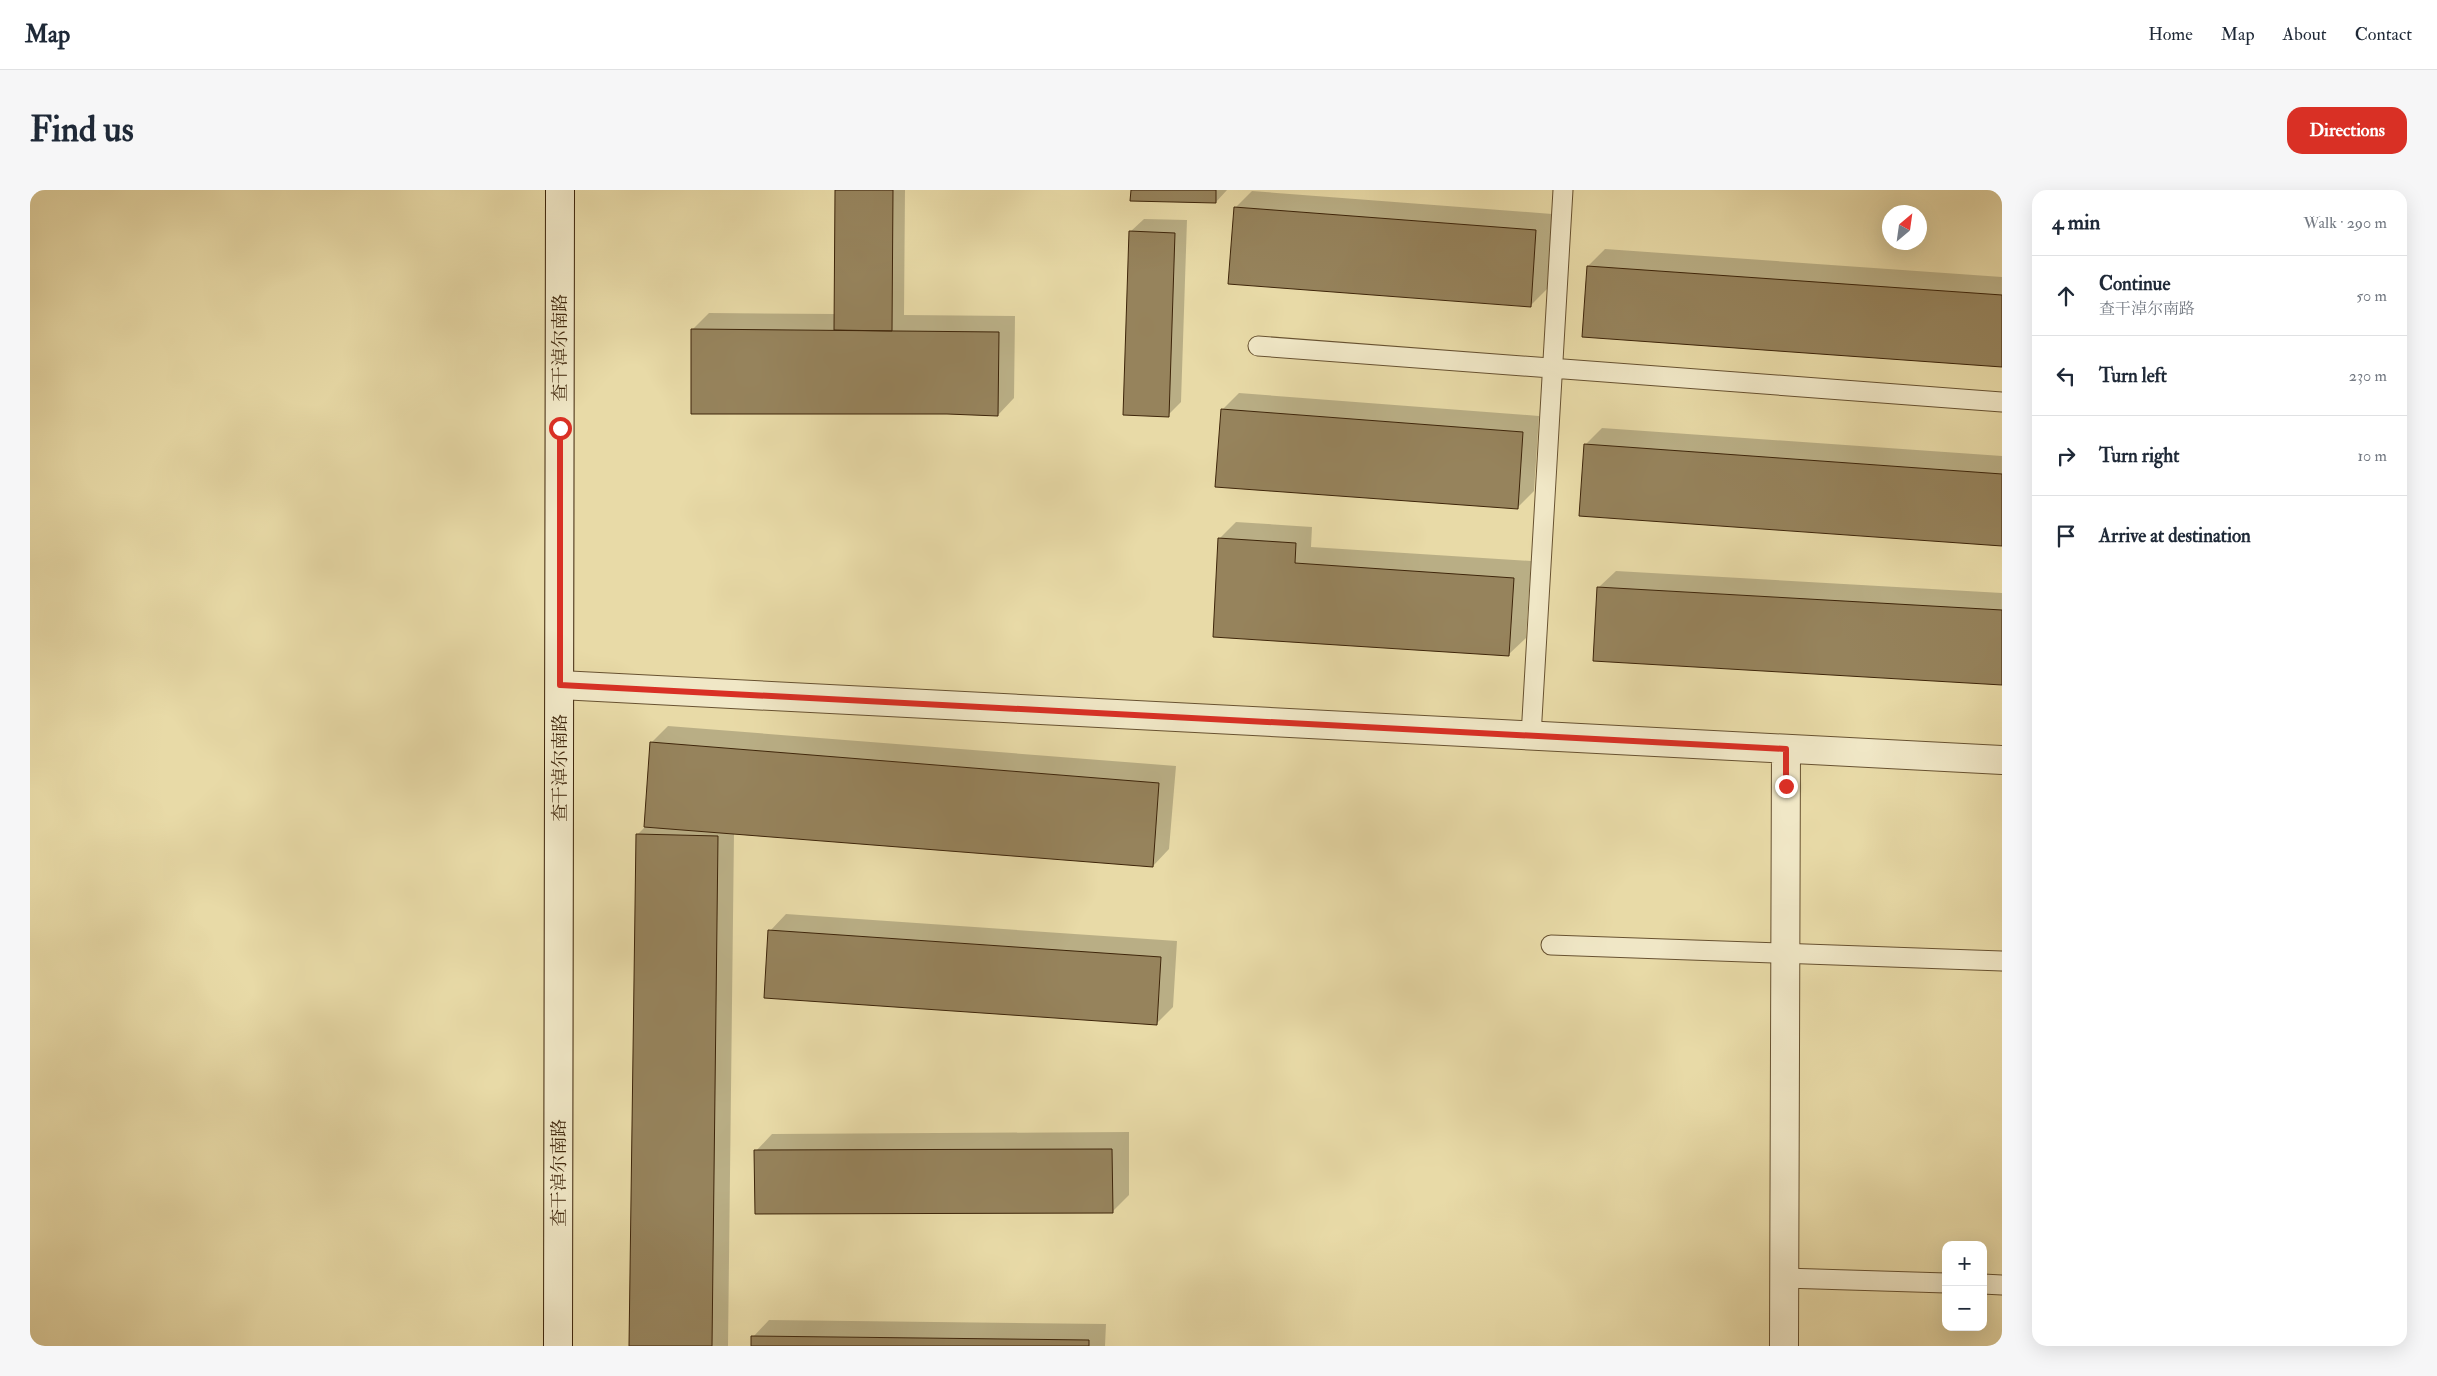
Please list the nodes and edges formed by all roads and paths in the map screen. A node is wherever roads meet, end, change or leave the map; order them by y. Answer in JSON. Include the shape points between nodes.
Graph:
{"nodes":[{"id":1,"x":560,"y":190,"type":"edge"},
{"id":2,"x":1563,"y":190,"type":"edge"},
{"id":3,"x":1258,"y":346,"type":"dead end"},
{"id":4,"x":1552,"y":368,"type":"junction"},
{"id":5,"x":2002,"y":402,"type":"edge"},
{"id":6,"x":560,"y":685,"type":"junction"},
{"id":7,"x":1531,"y":736,"type":"junction"},
{"id":8,"x":1786,"y":749,"type":"junction"},
{"id":9,"x":2002,"y":760,"type":"edge"},
{"id":10,"x":1551,"y":945,"type":"dead end"},
{"id":11,"x":1786,"y":953,"type":"junction"},
{"id":12,"x":2002,"y":961,"type":"edge"},
{"id":13,"x":1784,"y":1278,"type":"junction"},
{"id":14,"x":1942,"y":1283,"type":"edge"},
{"id":15,"x":1987,"y":1284,"type":"edge"},
{"id":16,"x":2002,"y":1284,"type":"edge"},
{"id":17,"x":558,"y":1346,"type":"edge"},
{"id":18,"x":1784,"y":1346,"type":"edge"}],
"edges":[{"from":1,"to":6,"type":"street","name":"查干淖尔南路"},
{"from":2,"to":4,"type":"lane"},
{"from":3,"to":4,"type":"lane"},
{"from":4,"to":5,"type":"lane"},
{"from":4,"to":7,"type":"lane"},
{"from":6,"to":7,"type":"street"},
{"from":6,"to":17,"type":"street","name":"查干淖尔南路"},
{"from":7,"to":8,"type":"street"},
{"from":8,"to":9,"type":"street"},
{"from":8,"to":11,"type":"street"},
{"from":10,"to":11,"type":"lane"},
{"from":11,"to":12,"type":"lane"},
{"from":11,"to":13,"type":"street"},
{"from":13,"to":14,"type":"lane"},
{"from":13,"to":18,"type":"street"},
{"from":15,"to":16,"type":"lane"}]}
